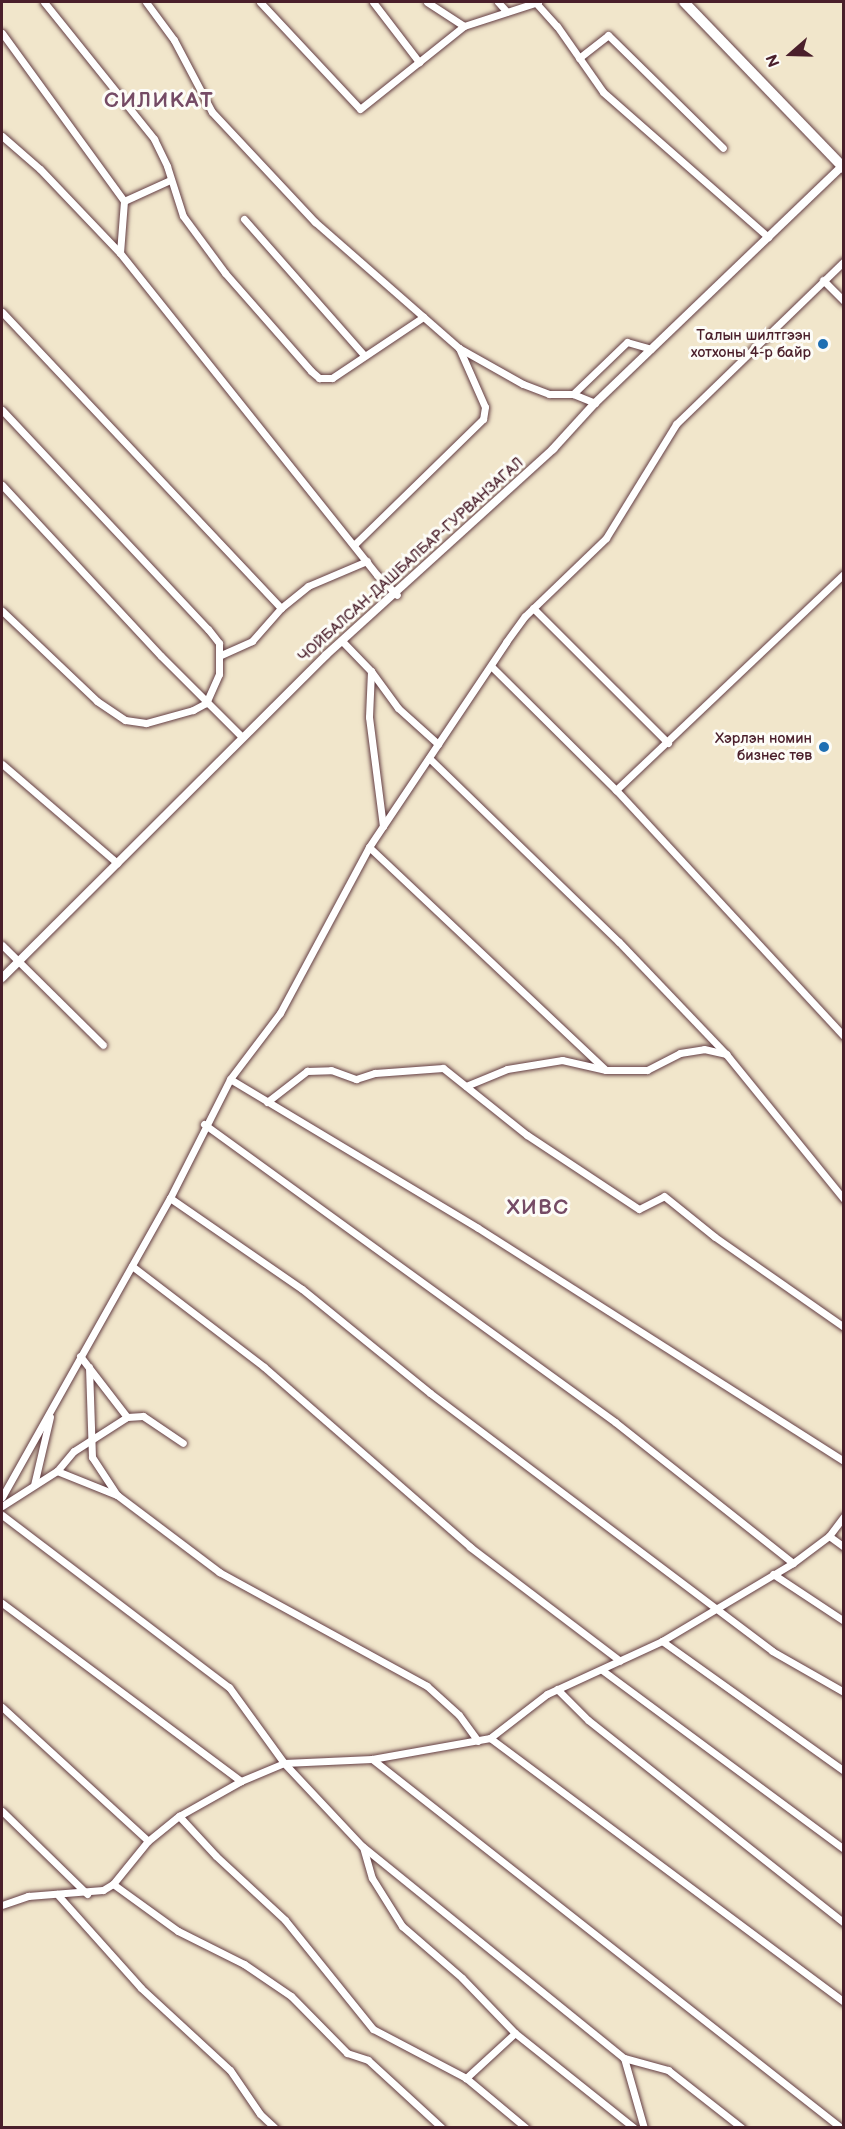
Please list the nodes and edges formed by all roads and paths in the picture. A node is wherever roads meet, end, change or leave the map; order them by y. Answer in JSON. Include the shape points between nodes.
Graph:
{"nodes":[{"id":1,"x":44,"y":2,"type":"edge"},
{"id":2,"x":146,"y":2,"type":"edge"},
{"id":3,"x":260,"y":2,"type":"edge"},
{"id":4,"x":373,"y":2,"type":"edge"},
{"id":5,"x":427,"y":2,"type":"edge"},
{"id":6,"x":498,"y":2,"type":"edge"},
{"id":7,"x":537,"y":2,"type":"edge"},
{"id":8,"x":684,"y":2,"type":"edge"},
{"id":9,"x":507,"y":12,"type":"junction"},
{"id":10,"x":464,"y":26,"type":"junction"},
{"id":11,"x":2,"y":33,"type":"edge"},
{"id":12,"x":579,"y":58,"type":"junction"},
{"id":13,"x":419,"y":62,"type":"junction"},
{"id":14,"x":2,"y":136,"type":"edge"},
{"id":15,"x":723,"y":148,"type":"dead end"},
{"id":16,"x":843,"y":166,"type":"edge"},
{"id":17,"x":170,"y":180,"type":"junction"},
{"id":18,"x":124,"y":201,"type":"junction"},
{"id":19,"x":244,"y":219,"type":"dead end"},
{"id":20,"x":768,"y":237,"type":"junction"},
{"id":21,"x":120,"y":253,"type":"junction"},
{"id":22,"x":843,"y":261,"type":"edge"},
{"id":23,"x":823,"y":280,"type":"junction"},
{"id":24,"x":843,"y":301,"type":"edge"},
{"id":25,"x":2,"y":312,"type":"edge"},
{"id":26,"x":423,"y":317,"type":"junction"},
{"id":27,"x":459,"y":348,"type":"junction"},
{"id":28,"x":651,"y":350,"type":"junction"},
{"id":29,"x":364,"y":355,"type":"junction"},
{"id":30,"x":573,"y":394,"type":"junction"},
{"id":31,"x":595,"y":403,"type":"junction"},
{"id":32,"x":2,"y":410,"type":"edge"},
{"id":33,"x":2,"y":485,"type":"edge"},
{"id":34,"x":355,"y":544,"type":"junction"},
{"id":35,"x":367,"y":561,"type":"junction"},
{"id":36,"x":843,"y":574,"type":"edge"},
{"id":37,"x":397,"y":594,"type":"junction"},
{"id":38,"x":281,"y":608,"type":"junction"},
{"id":39,"x":533,"y":608,"type":"junction"},
{"id":40,"x":2,"y":611,"type":"edge"},
{"id":41,"x":342,"y":641,"type":"junction"},
{"id":42,"x":221,"y":655,"type":"junction"},
{"id":43,"x":492,"y":668,"type":"junction"},
{"id":44,"x":371,"y":671,"type":"junction"},
{"id":45,"x":206,"y":703,"type":"junction"},
{"id":46,"x":242,"y":737,"type":"junction"},
{"id":47,"x":668,"y":743,"type":"junction"},
{"id":48,"x":438,"y":744,"type":"junction"},
{"id":49,"x":429,"y":758,"type":"junction"},
{"id":50,"x":2,"y":764,"type":"edge"},
{"id":51,"x":616,"y":790,"type":"junction"},
{"id":52,"x":383,"y":826,"type":"junction"},
{"id":53,"x":369,"y":847,"type":"junction"},
{"id":54,"x":117,"y":863,"type":"junction"},
{"id":55,"x":2,"y":945,"type":"edge"},
{"id":56,"x":20,"y":959,"type":"junction"},
{"id":57,"x":2,"y":978,"type":"edge"},
{"id":58,"x":843,"y":1036,"type":"edge"},
{"id":59,"x":102,"y":1045,"type":"dead end"},
{"id":60,"x":726,"y":1054,"type":"junction"},
{"id":61,"x":606,"y":1070,"type":"junction"},
{"id":62,"x":230,"y":1079,"type":"junction"},
{"id":63,"x":466,"y":1086,"type":"junction"},
{"id":64,"x":267,"y":1102,"type":"junction"},
{"id":65,"x":204,"y":1124,"type":"junction"},
{"id":66,"x":170,"y":1198,"type":"junction"},
{"id":67,"x":843,"y":1199,"type":"edge"},
{"id":68,"x":132,"y":1266,"type":"junction"},
{"id":69,"x":843,"y":1328,"type":"edge"},
{"id":70,"x":80,"y":1356,"type":"junction"},
{"id":71,"x":89,"y":1367,"type":"junction"},
{"id":72,"x":51,"y":1409,"type":"junction"},
{"id":73,"x":127,"y":1417,"type":"junction"},
{"id":74,"x":90,"y":1440,"type":"junction"},
{"id":75,"x":183,"y":1443,"type":"dead end"},
{"id":76,"x":843,"y":1461,"type":"edge"},
{"id":77,"x":57,"y":1471,"type":"junction"},
{"id":78,"x":34,"y":1485,"type":"junction"},
{"id":79,"x":117,"y":1495,"type":"junction"},
{"id":80,"x":2,"y":1497,"type":"edge"},
{"id":81,"x":2,"y":1506,"type":"edge"},
{"id":82,"x":2,"y":1515,"type":"edge"},
{"id":83,"x":843,"y":1516,"type":"edge"},
{"id":84,"x":829,"y":1536,"type":"junction"},
{"id":85,"x":843,"y":1547,"type":"edge"},
{"id":86,"x":793,"y":1563,"type":"junction"},
{"id":87,"x":773,"y":1574,"type":"junction"},
{"id":88,"x":2,"y":1603,"type":"edge"},
{"id":89,"x":716,"y":1610,"type":"junction"},
{"id":90,"x":843,"y":1621,"type":"edge"},
{"id":91,"x":662,"y":1641,"type":"junction"},
{"id":92,"x":620,"y":1661,"type":"junction"},
{"id":93,"x":602,"y":1670,"type":"junction"},
{"id":94,"x":557,"y":1689,"type":"junction"},
{"id":95,"x":843,"y":1692,"type":"edge"},
{"id":96,"x":2,"y":1707,"type":"edge"},
{"id":97,"x":490,"y":1738,"type":"junction"},
{"id":98,"x":478,"y":1741,"type":"junction"},
{"id":99,"x":372,"y":1759,"type":"junction"},
{"id":100,"x":284,"y":1763,"type":"junction"},
{"id":101,"x":843,"y":1771,"type":"edge"},
{"id":102,"x":241,"y":1781,"type":"junction"},
{"id":103,"x":2,"y":1811,"type":"edge"},
{"id":104,"x":179,"y":1816,"type":"junction"},
{"id":105,"x":148,"y":1841,"type":"junction"},
{"id":106,"x":362,"y":1846,"type":"junction"},
{"id":107,"x":843,"y":1849,"type":"edge"},
{"id":108,"x":112,"y":1884,"type":"junction"},
{"id":109,"x":57,"y":1894,"type":"junction"},
{"id":110,"x":87,"y":1894,"type":"junction"},
{"id":111,"x":2,"y":1905,"type":"edge"},
{"id":112,"x":843,"y":1923,"type":"edge"},
{"id":113,"x":843,"y":2002,"type":"edge"},
{"id":114,"x":515,"y":2033,"type":"junction"},
{"id":115,"x":624,"y":2058,"type":"junction"},
{"id":116,"x":466,"y":2078,"type":"junction"},
{"id":117,"x":275,"y":2127,"type":"edge"},
{"id":118,"x":442,"y":2127,"type":"edge"},
{"id":119,"x":526,"y":2127,"type":"edge"},
{"id":120,"x":634,"y":2127,"type":"edge"},
{"id":121,"x":644,"y":2127,"type":"edge"},
{"id":122,"x":742,"y":2127,"type":"edge"},
{"id":123,"x":841,"y":2127,"type":"edge"}],
"edges":[{"from":1,"to":17,"type":"street","via":[[154,139]]},
{"from":2,"to":26,"type":"street","via":[[174,40],[212,112],[315,222]]},
{"from":3,"to":13,"type":"street","via":[[360,109]]},
{"from":4,"to":13,"type":"street"},
{"from":5,"to":10,"type":"street"},
{"from":6,"to":9,"type":"street"},
{"from":7,"to":9,"type":"street"},
{"from":7,"to":12,"type":"street"},
{"from":8,"to":16,"type":"main road"},
{"from":9,"to":10,"type":"street"},
{"from":10,"to":13,"type":"street"},
{"from":11,"to":18,"type":"street"},
{"from":12,"to":15,"type":"street","via":[[608,35]]},
{"from":12,"to":20,"type":"street","via":[[603,92]]},
{"from":14,"to":21,"type":"street","via":[[40,169]]},
{"from":16,"to":20,"type":"street","name":"ЧОЙБАЛСАН-ДАШБАЛБАР-ГУРВАНЗАГАЛ"},
{"from":17,"to":18,"type":"street"},
{"from":17,"to":29,"type":"street","via":[[183,216],[225,273],[319,378],[332,378]]},
{"from":18,"to":21,"type":"street"},
{"from":19,"to":29,"type":"street"},
{"from":20,"to":28,"type":"street","name":"ЧОЙБАЛСАН-ДАШБАЛБАР-ГУРВАНЗАГАЛ"},
{"from":21,"to":34,"type":"street"},
{"from":22,"to":23,"type":"street"},
{"from":23,"to":24,"type":"street"},
{"from":23,"to":39,"type":"street","via":[[676,424],[606,538]]},
{"from":25,"to":38,"type":"street"},
{"from":26,"to":27,"type":"street"},
{"from":26,"to":29,"type":"street"},
{"from":27,"to":30,"type":"street","via":[[523,384],[549,394]]},
{"from":27,"to":34,"type":"street","via":[[485,407],[483,419]]},
{"from":28,"to":30,"type":"street","via":[[627,342]]},
{"from":28,"to":31,"type":"street","name":"ЧОЙБАЛСАН-ДАШБАЛБАР-ГУРВАНЗАГАЛ"},
{"from":30,"to":31,"type":"street"},
{"from":31,"to":37,"type":"street","name":"ЧОЙБАЛСАН-ДАШБАЛБАР-ГУРВАНЗАГАЛ","via":[[552,449]]},
{"from":32,"to":42,"type":"street","via":[[208,629],[219,643]]},
{"from":33,"to":45,"type":"street"},
{"from":34,"to":35,"type":"street"},
{"from":35,"to":37,"type":"street"},
{"from":35,"to":38,"type":"street","via":[[308,586]]},
{"from":36,"to":47,"type":"street"},
{"from":37,"to":41,"type":"street","name":"ЧОЙБАЛСАН-ДАШБАЛБАР-ГУРВАНЗАГАЛ"},
{"from":38,"to":42,"type":"street","via":[[252,641]]},
{"from":39,"to":43,"type":"street"},
{"from":39,"to":47,"type":"street"},
{"from":40,"to":45,"type":"street","via":[[97,701],[125,720],[146,723],[172,718]]},
{"from":41,"to":44,"type":"street"},
{"from":41,"to":46,"type":"street","name":"ЧОЙБАЛСАН-ДАШБАЛБАР-ГУРВАНЗАГАЛ"},
{"from":42,"to":45,"type":"street","via":[[219,674]]},
{"from":43,"to":48,"type":"street"},
{"from":43,"to":51,"type":"street"},
{"from":44,"to":48,"type":"street","via":[[398,708]]},
{"from":44,"to":52,"type":"street","via":[[369,717]]},
{"from":45,"to":46,"type":"street"},
{"from":46,"to":54,"type":"street","name":"ЧОЙБАЛСАН-ДАШБАЛБАР-ГУРВАНЗАГАЛ"},
{"from":47,"to":51,"type":"street"},
{"from":48,"to":49,"type":"street"},
{"from":49,"to":52,"type":"street"},
{"from":49,"to":60,"type":"street","via":[[619,942]]},
{"from":50,"to":54,"type":"street"},
{"from":51,"to":58,"type":"street"},
{"from":52,"to":53,"type":"street"},
{"from":53,"to":61,"type":"street"},
{"from":53,"to":62,"type":"street","via":[[280,1012]]},
{"from":54,"to":56,"type":"street","name":"ЧОЙБАЛСАН-ДАШБАЛБАР-ГУРВАНЗАГАЛ"},
{"from":55,"to":56,"type":"street"},
{"from":56,"to":57,"type":"street","name":"ЧОЙБАЛСАН-ДАШБАЛБАР-ГУРВАНЗАГАЛ"},
{"from":56,"to":59,"type":"street"},
{"from":60,"to":61,"type":"street","via":[[704,1049],[680,1053],[647,1070]]},
{"from":60,"to":67,"type":"street"},
{"from":61,"to":63,"type":"street","via":[[562,1060],[507,1069]]},
{"from":62,"to":64,"type":"street"},
{"from":62,"to":65,"type":"street"},
{"from":63,"to":64,"type":"street","via":[[444,1068],[375,1073],[356,1079],[331,1070],[307,1071]]},
{"from":63,"to":69,"type":"street","via":[[527,1135],[639,1209],[664,1196],[715,1238]]},
{"from":64,"to":76,"type":"street","via":[[478,1228]]},
{"from":65,"to":66,"type":"street"},
{"from":65,"to":86,"type":"street","via":[[615,1422]]},
{"from":66,"to":68,"type":"street"},
{"from":66,"to":89,"type":"street","via":[[302,1289],[430,1393]]},
{"from":68,"to":70,"type":"street"},
{"from":68,"to":92,"type":"street","via":[[264,1366],[470,1547]]},
{"from":70,"to":71,"type":"street"},
{"from":70,"to":72,"type":"street"},
{"from":71,"to":73,"type":"street"},
{"from":71,"to":74,"type":"street"},
{"from":72,"to":78,"type":"street"},
{"from":72,"to":80,"type":"street"},
{"from":73,"to":74,"type":"street"},
{"from":73,"to":75,"type":"street","via":[[143,1416]]},
{"from":74,"to":77,"type":"street"},
{"from":74,"to":79,"type":"street","via":[[96,1467]]},
{"from":77,"to":78,"type":"street"},
{"from":77,"to":79,"type":"street"},
{"from":78,"to":81,"type":"street"},
{"from":79,"to":98,"type":"street","via":[[219,1572],[427,1686],[459,1715]]},
{"from":82,"to":100,"type":"street","via":[[229,1687]]},
{"from":83,"to":84,"type":"street"},
{"from":84,"to":85,"type":"street"},
{"from":84,"to":86,"type":"street"},
{"from":86,"to":87,"type":"street"},
{"from":87,"to":89,"type":"street"},
{"from":87,"to":90,"type":"street"},
{"from":88,"to":102,"type":"street"},
{"from":89,"to":91,"type":"street"},
{"from":89,"to":95,"type":"street","via":[[771,1652]]},
{"from":91,"to":92,"type":"street"},
{"from":91,"to":101,"type":"street"},
{"from":92,"to":93,"type":"street"},
{"from":93,"to":94,"type":"street"},
{"from":93,"to":107,"type":"street"},
{"from":94,"to":97,"type":"street"},
{"from":94,"to":112,"type":"street","via":[[588,1720]]},
{"from":96,"to":105,"type":"street"},
{"from":97,"to":98,"type":"street"},
{"from":97,"to":113,"type":"street"},
{"from":98,"to":99,"type":"street"},
{"from":99,"to":100,"type":"street"},
{"from":99,"to":123,"type":"street"},
{"from":100,"to":102,"type":"street"},
{"from":100,"to":106,"type":"street"},
{"from":102,"to":104,"type":"street"},
{"from":103,"to":110,"type":"street"},
{"from":104,"to":105,"type":"street"},
{"from":104,"to":116,"type":"street","via":[[285,1920],[373,2029]]},
{"from":105,"to":108,"type":"street"},
{"from":106,"to":114,"type":"street","via":[[372,1878],[402,1926],[462,1978]]},
{"from":106,"to":115,"type":"street"},
{"from":108,"to":110,"type":"street"},
{"from":108,"to":118,"type":"street","via":[[178,1931],[244,1964],[291,1996],[347,2052],[368,2060]]},
{"from":109,"to":110,"type":"street"},
{"from":109,"to":111,"type":"street","via":[[28,1896]]},
{"from":109,"to":117,"type":"street","via":[[141,1988],[230,2070],[260,2114]]},
{"from":114,"to":116,"type":"street"},
{"from":114,"to":120,"type":"street"},
{"from":115,"to":121,"type":"street"},
{"from":115,"to":122,"type":"street","via":[[668,2070]]},
{"from":116,"to":119,"type":"street"}]}
